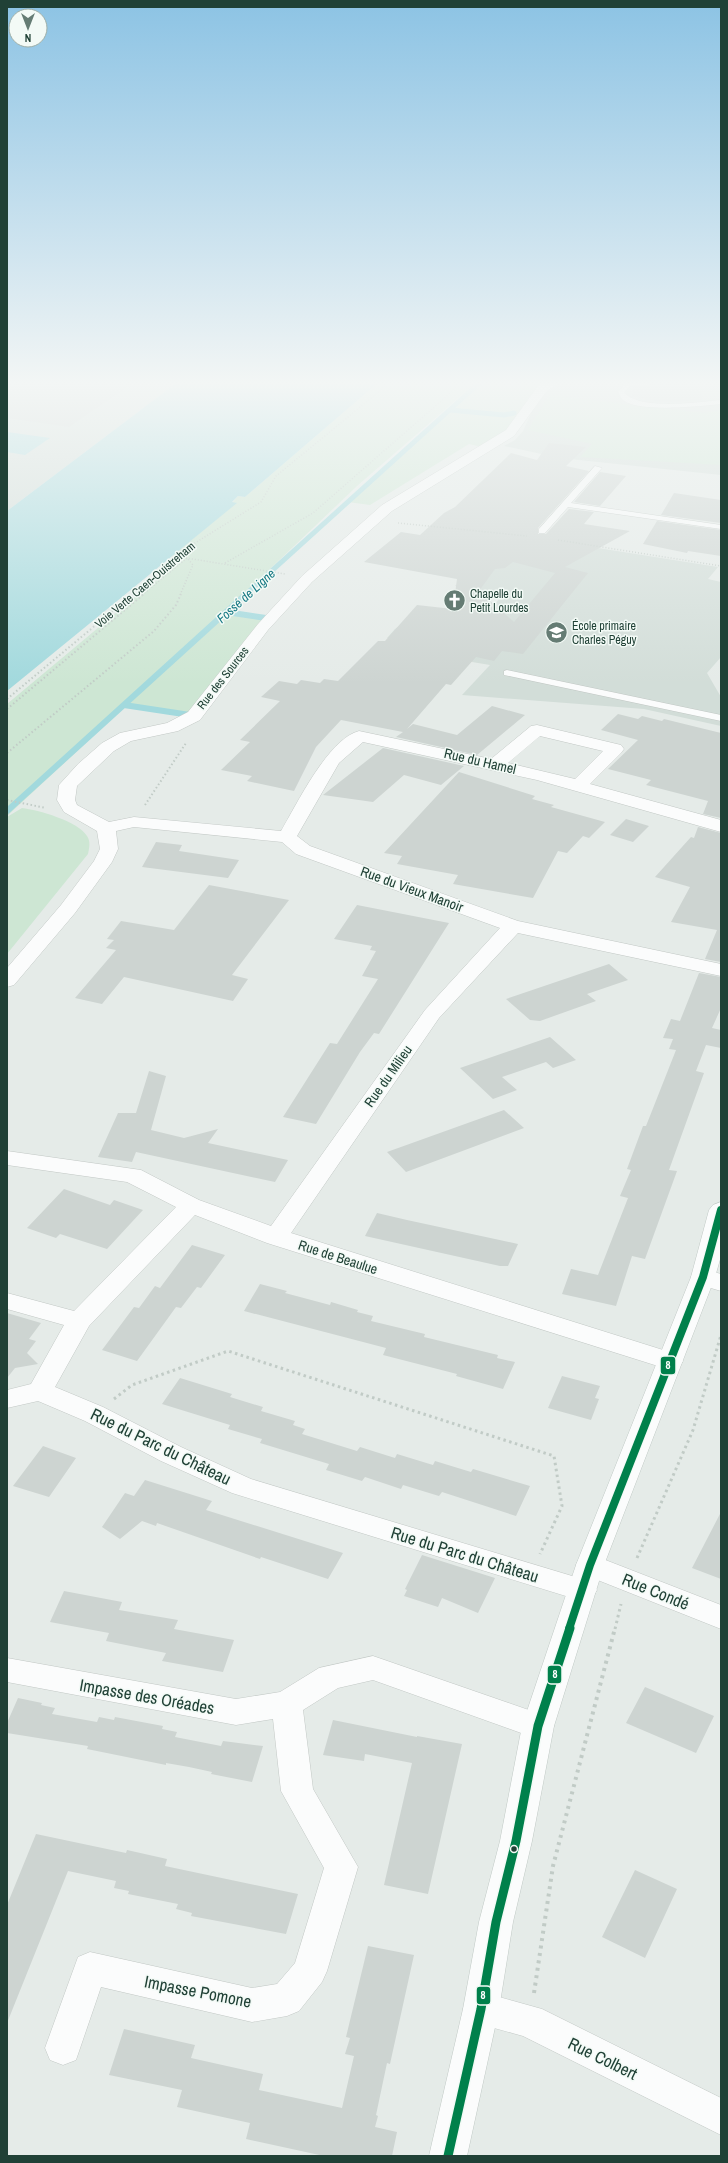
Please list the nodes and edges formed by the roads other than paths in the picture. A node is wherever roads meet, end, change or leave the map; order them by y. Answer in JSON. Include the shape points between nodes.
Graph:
{"nodes":[{"id":1,"x":429,"y":482,"type":"edge"},
{"id":2,"x":586,"y":482,"type":"edge"},
{"id":3,"x":566,"y":504,"type":"junction"},
{"id":4,"x":721,"y":527,"type":"edge"},
{"id":5,"x":542,"y":531,"type":"dead end"},
{"id":6,"x":507,"y":673,"type":"dead end"},
{"id":7,"x":721,"y":718,"type":"edge"},
{"id":8,"x":496,"y":764,"type":"junction"},
{"id":9,"x":579,"y":785,"type":"junction"},
{"id":10,"x":721,"y":826,"type":"edge"},
{"id":11,"x":106,"y":828,"type":"junction"},
{"id":12,"x":287,"y":837,"type":"junction"},
{"id":13,"x":513,"y":926,"type":"junction"},
{"id":14,"x":721,"y":970,"type":"edge"},
{"id":15,"x":7,"y":981,"type":"edge"},
{"id":16,"x":7,"y":1158,"type":"edge"},
{"id":17,"x":191,"y":1204,"type":"junction"},
{"id":18,"x":721,"y":1210,"type":"edge"},
{"id":19,"x":276,"y":1237,"type":"junction"},
{"id":20,"x":712,"y":1280,"type":"edge"},
{"id":21,"x":7,"y":1301,"type":"edge"},
{"id":22,"x":79,"y":1321,"type":"junction"},
{"id":23,"x":670,"y":1361,"type":"junction"},
{"id":24,"x":40,"y":1391,"type":"junction"},
{"id":25,"x":7,"y":1399,"type":"edge"},
{"id":26,"x":586,"y":1578,"type":"junction"},
{"id":27,"x":721,"y":1617,"type":"edge"},
{"id":28,"x":7,"y":1670,"type":"edge"},
{"id":29,"x":287,"y":1704,"type":"junction"},
{"id":30,"x":538,"y":1726,"type":"junction"},
{"id":31,"x":481,"y":2009,"type":"junction"},
{"id":32,"x":63,"y":2048,"type":"dead end"},
{"id":33,"x":721,"y":2116,"type":"edge"},
{"id":34,"x":448,"y":2156,"type":"edge"}],
"edges":[{"from":1,"to":11,"type":"street","name":"Rue des Sources","via":[[387,508],[307,579],[263,627],[194,716],[172,727],[126,737],[84,768],[68,785],[66,800],[70,808]]},
{"from":2,"to":3,"type":"lane"},
{"from":3,"to":4,"type":"lane"},
{"from":3,"to":5,"type":"lane"},
{"from":6,"to":7,"type":"lane"},
{"from":8,"to":9,"type":"street","name":"Rue du Hamel"},
{"from":8,"to":9,"type":"street","via":[[537,730],[615,749]]},
{"from":8,"to":12,"type":"street","name":"Rue du Hamel","via":[[359,736],[332,760]]},
{"from":9,"to":10,"type":"street","name":"Rue du Hamel"},
{"from":11,"to":12,"type":"street","via":[[134,822]]},
{"from":11,"to":15,"type":"street","via":[[109,849],[103,862],[68,909]]},
{"from":12,"to":13,"type":"street","name":"Rue du Vieux Manoir","via":[[303,850]]},
{"from":13,"to":14,"type":"street","name":"Rue du Vieux Manoir"},
{"from":13,"to":19,"type":"street","name":"Rue du Milieu","via":[[432,1014]]},
{"from":16,"to":17,"type":"street","name":"Rue de Beaulue","via":[[133,1175]]},
{"from":17,"to":19,"type":"street","name":"Rue de Beaulue"},
{"from":17,"to":22,"type":"street"},
{"from":18,"to":20,"type":"street"},
{"from":19,"to":23,"type":"street","name":"Rue de Beaulue"},
{"from":20,"to":23,"type":"street"},
{"from":21,"to":22,"type":"street"},
{"from":22,"to":24,"type":"street"},
{"from":23,"to":26,"type":"street"},
{"from":24,"to":25,"type":"street"},
{"from":24,"to":26,"type":"street","name":"Rue du Parc du Château","via":[[94,1414],[171,1454],[242,1486],[530,1574]]},
{"from":26,"to":27,"type":"street","name":"Rue Condé","via":[[628,1580]]},
{"from":26,"to":30,"type":"street"},
{"from":28,"to":29,"type":"street","name":"Impasse des Oréades","via":[[236,1712]]},
{"from":29,"to":30,"type":"street","via":[[330,1677],[373,1668]]},
{"from":29,"to":32,"type":"street","name":"Impasse Pomone","via":[[297,1791],[341,1867],[310,1971],[287,1999],[252,2005],[90,1968]]},
{"from":30,"to":31,"type":"street","via":[[516,1840],[496,1922]]},
{"from":31,"to":33,"type":"street","name":"Rue Colbert","via":[[529,2021]]},
{"from":31,"to":34,"type":"street"}]}
